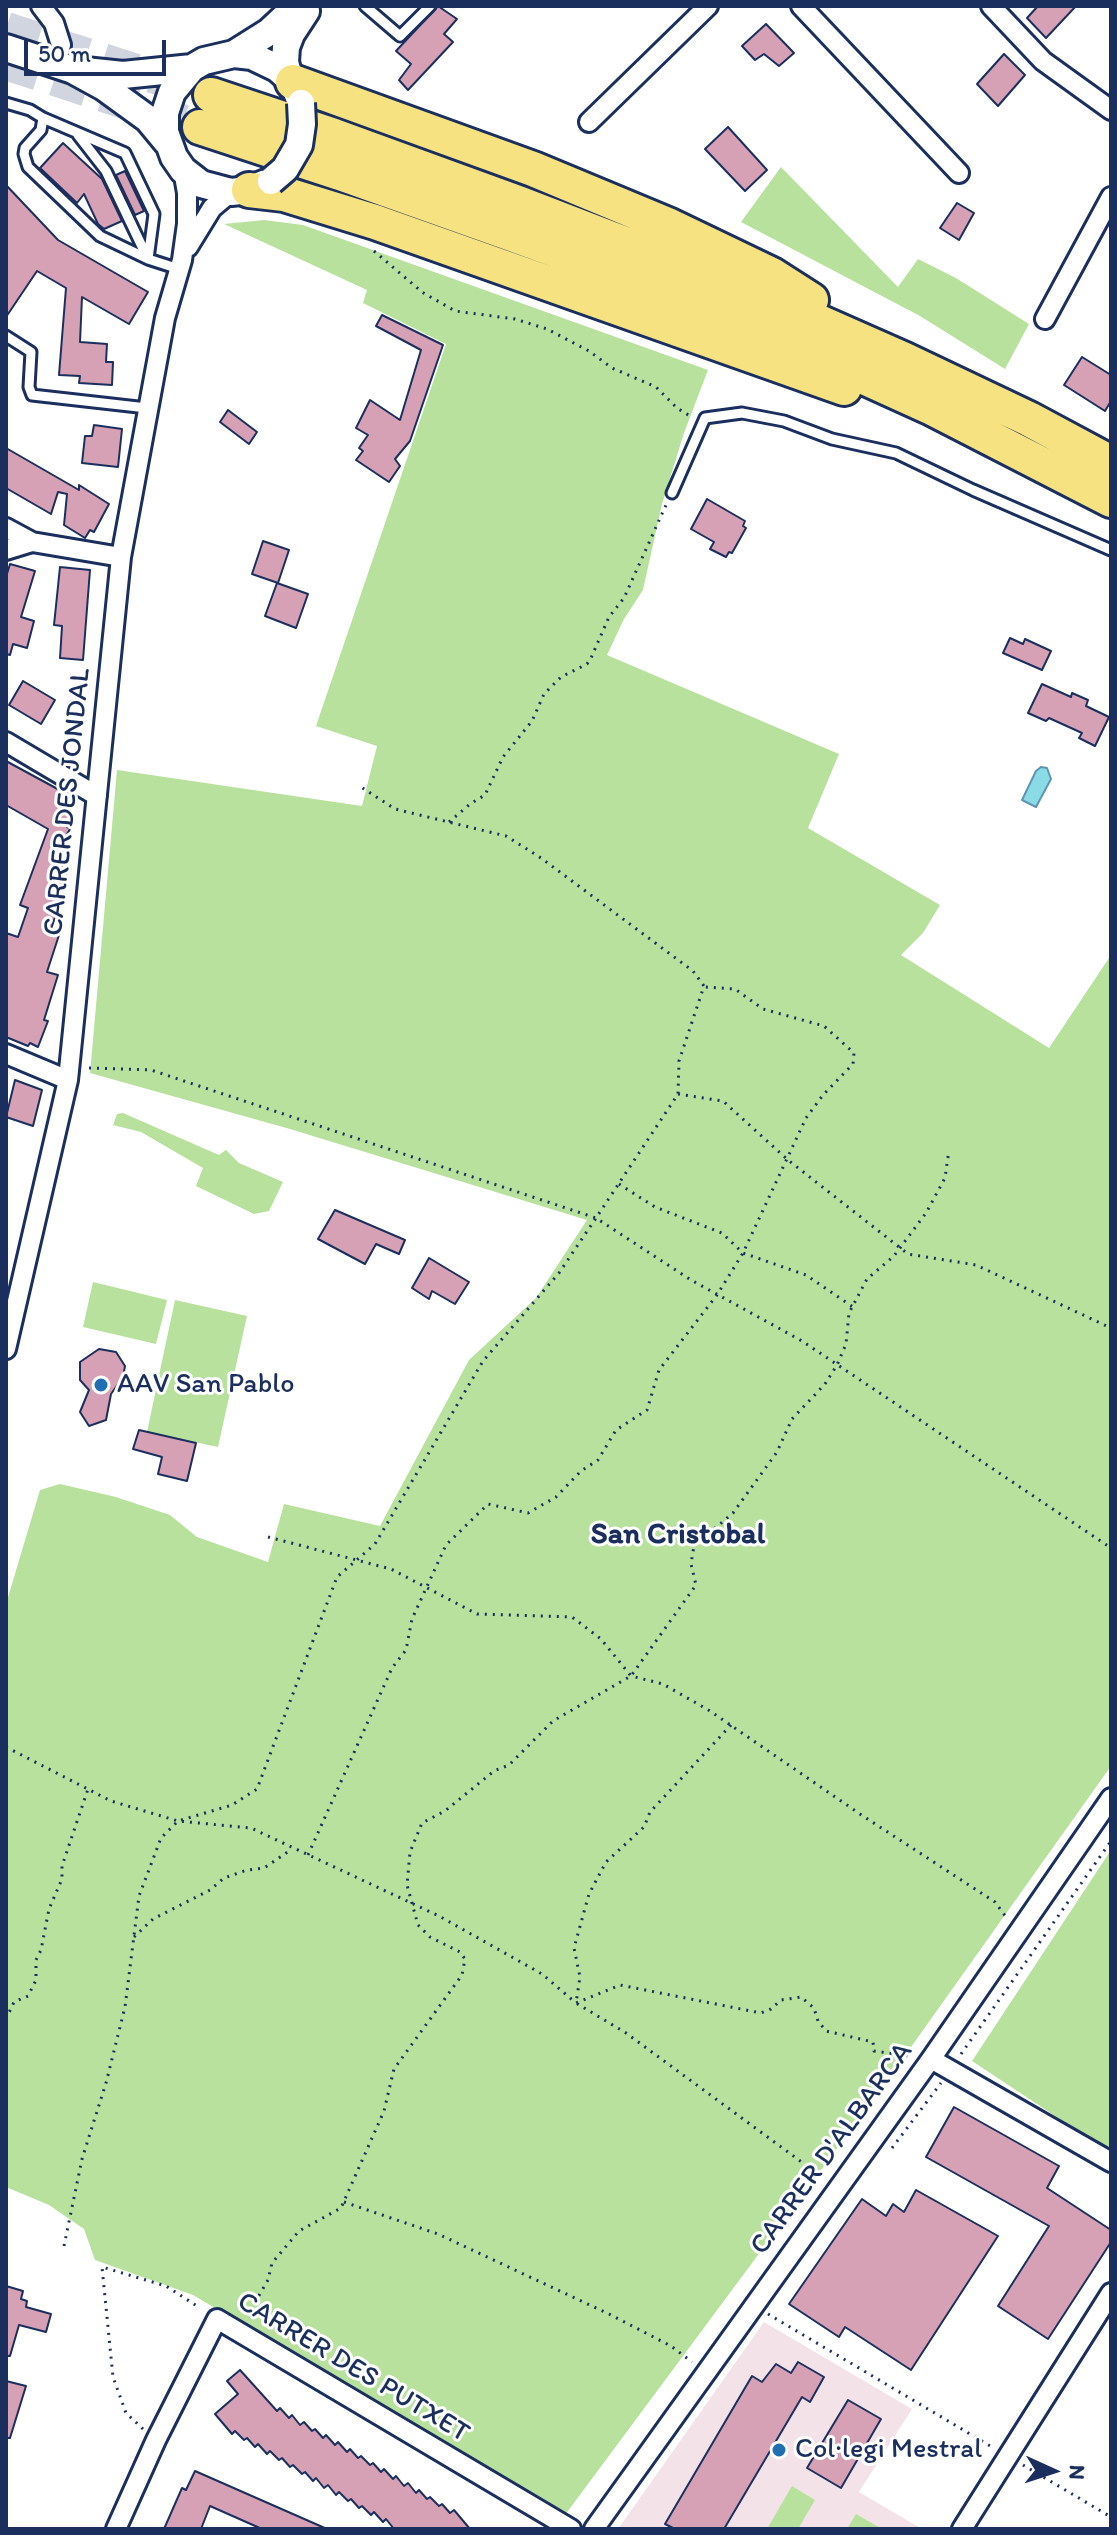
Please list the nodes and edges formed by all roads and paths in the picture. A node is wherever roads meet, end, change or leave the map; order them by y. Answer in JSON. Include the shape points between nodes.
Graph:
{"nodes":[{"id":1,"x":41,"y":6,"type":"edge"},
{"id":2,"x":297,"y":6,"type":"edge"},
{"id":3,"x":308,"y":6,"type":"edge"},
{"id":4,"x":365,"y":6,"type":"edge"},
{"id":5,"x":430,"y":6,"type":"edge"},
{"id":6,"x":708,"y":6,"type":"edge"},
{"id":7,"x":801,"y":6,"type":"edge"},
{"id":8,"x":991,"y":6,"type":"edge"},
{"id":9,"x":6,"y":48,"type":"edge"},
{"id":10,"x":234,"y":54,"type":"junction"},
{"id":11,"x":65,"y":67,"type":"junction"},
{"id":12,"x":202,"y":82,"type":"junction"},
{"id":13,"x":294,"y":88,"type":"junction"},
{"id":14,"x":6,"y":103,"type":"edge"},
{"id":15,"x":1111,"y":110,"type":"edge"},
{"id":16,"x":43,"y":118,"type":"junction"},
{"id":17,"x":589,"y":122,"type":"dead end"},
{"id":18,"x":200,"y":127,"type":"tunnel mouth"},
{"id":19,"x":76,"y":132,"type":"junction"},
{"id":20,"x":167,"y":142,"type":"junction"},
{"id":21,"x":183,"y":170,"type":"junction"},
{"id":22,"x":959,"y":173,"type":"dead end"},
{"id":23,"x":250,"y":188,"type":"junction"},
{"id":24,"x":1111,"y":197,"type":"edge"},
{"id":25,"x":369,"y":246,"type":"dead end"},
{"id":26,"x":148,"y":259,"type":"junction"},
{"id":27,"x":180,"y":265,"type":"junction"},
{"id":28,"x":1045,"y":319,"type":"dead end"},
{"id":29,"x":6,"y":336,"type":"edge"},
{"id":30,"x":905,"y":360,"type":"junction"},
{"id":31,"x":147,"y":408,"type":"junction"},
{"id":32,"x":705,"y":418,"type":"junction"},
{"id":33,"x":994,"y":438,"type":"junction"},
{"id":34,"x":1111,"y":463,"type":"edge"},
{"id":35,"x":672,"y":493,"type":"joint"},
{"id":36,"x":1111,"y":500,"type":"edge"},
{"id":37,"x":6,"y":528,"type":"edge"},
{"id":38,"x":32,"y":542,"type":"junction"},
{"id":39,"x":6,"y":550,"type":"edge"},
{"id":40,"x":1111,"y":550,"type":"edge"},
{"id":41,"x":121,"y":557,"type":"junction"},
{"id":42,"x":6,"y":742,"type":"edge"},
{"id":43,"x":361,"y":787,"type":"dead end"},
{"id":44,"x":97,"y":796,"type":"junction"},
{"id":45,"x":449,"y":822,"type":"junction"},
{"id":46,"x":704,"y":986,"type":"junction"},
{"id":47,"x":6,"y":1054,"type":"edge"},
{"id":48,"x":68,"y":1073,"type":"junction"},
{"id":49,"x":678,"y":1094,"type":"junction"},
{"id":50,"x":949,"y":1150,"type":"dead end"},
{"id":51,"x":788,"y":1160,"type":"junction"},
{"id":52,"x":619,"y":1184,"type":"junction"},
{"id":53,"x":596,"y":1218,"type":"junction"},
{"id":54,"x":900,"y":1248,"type":"junction"},
{"id":55,"x":743,"y":1253,"type":"junction"},
{"id":56,"x":14,"y":1276,"type":"edge"},
{"id":57,"x":717,"y":1295,"type":"junction"},
{"id":58,"x":853,"y":1307,"type":"junction"},
{"id":59,"x":1111,"y":1328,"type":"edge"},
{"id":60,"x":6,"y":1349,"type":"edge"},
{"id":61,"x":837,"y":1365,"type":"junction"},
{"id":62,"x":268,"y":1537,"type":"dead end"},
{"id":63,"x":1111,"y":1548,"type":"edge"},
{"id":64,"x":355,"y":1561,"type":"junction"},
{"id":65,"x":426,"y":1586,"type":"junction"},
{"id":66,"x":631,"y":1676,"type":"junction"},
{"id":67,"x":731,"y":1725,"type":"junction"},
{"id":68,"x":6,"y":1747,"type":"edge"},
{"id":69,"x":88,"y":1789,"type":"junction"},
{"id":70,"x":1111,"y":1798,"type":"edge"},
{"id":71,"x":178,"y":1821,"type":"junction"},
{"id":72,"x":293,"y":1848,"type":"junction"},
{"id":73,"x":308,"y":1855,"type":"junction"},
{"id":74,"x":414,"y":1904,"type":"junction"},
{"id":75,"x":1018,"y":1933,"type":"junction"},
{"id":76,"x":134,"y":1937,"type":"junction"},
{"id":77,"x":1038,"y":1946,"type":"dead end"},
{"id":78,"x":576,"y":2003,"type":"junction"},
{"id":79,"x":6,"y":2019,"type":"edge"},
{"id":80,"x":931,"y":2059,"type":"junction"},
{"id":81,"x":1111,"y":2162,"type":"edge"},
{"id":82,"x":837,"y":2190,"type":"junction"},
{"id":83,"x":344,"y":2202,"type":"junction"},
{"id":84,"x":64,"y":2246,"type":"dead end"},
{"id":85,"x":1111,"y":2293,"type":"edge"},
{"id":86,"x":755,"y":2306,"type":"junction"},
{"id":87,"x":217,"y":2319,"type":"junction"},
{"id":88,"x":247,"y":2337,"type":"junction"},
{"id":89,"x":707,"y":2373,"type":"junction"},
{"id":90,"x":156,"y":2440,"type":"junction"},
{"id":91,"x":1009,"y":2457,"type":"junction"},
{"id":92,"x":1111,"y":2517,"type":"edge"},
{"id":93,"x":116,"y":2529,"type":"edge"},
{"id":94,"x":571,"y":2529,"type":"edge"},
{"id":95,"x":594,"y":2529,"type":"edge"},
{"id":96,"x":962,"y":2529,"type":"edge"}],
"edges":[{"from":1,"to":11,"type":"street","via":[[54,23]]},
{"from":2,"to":10,"type":"street"},
{"from":3,"to":13,"type":"street","via":[[286,47]]},
{"from":4,"to":5,"type":"lane","via":[[400,36]]},
{"from":6,"to":17,"type":"street"},
{"from":7,"to":22,"type":"street"},
{"from":8,"to":15,"type":"street","via":[[1043,61]]},
{"from":9,"to":11,"type":"street"},
{"from":10,"to":12,"type":"street","via":[[215,56]]},
{"from":10,"to":13,"type":"street","via":[[266,62]]},
{"from":11,"to":12,"type":"street"},
{"from":11,"to":20,"type":"street","via":[[126,100]]},
{"from":12,"to":20,"type":"street","via":[[172,92],[165,113]]},
{"from":12,"to":30,"type":"highway","via":[[658,255]]},
{"from":13,"to":23,"type":"street","bridge":true,"via":[[302,124],[299,145],[285,169]]},
{"from":13,"to":30,"type":"highway","via":[[533,169],[670,226],[772,275]]},
{"from":14,"to":16,"type":"lane"},
{"from":16,"to":19,"type":"lane"},
{"from":16,"to":26,"type":"lane","via":[[41,130],[25,148],[28,167],[100,236]]},
{"from":18,"to":33,"type":"highway","via":[[650,284],[850,369]]},
{"from":19,"to":26,"type":"lane","via":[[106,171]]},
{"from":19,"to":26,"type":"lane","via":[[125,153],[154,214]]},
{"from":20,"to":21,"type":"street"},
{"from":21,"to":23,"type":"street","via":[[201,184]]},
{"from":21,"to":27,"type":"street","name":"CARRER DES JONDAL","via":[[187,224]]},
{"from":23,"to":27,"type":"street","name":"CARRER DES JONDAL","via":[[212,208]]},
{"from":23,"to":33,"type":"highway","via":[[375,222]]},
{"from":24,"to":28,"type":"street"},
{"from":25,"to":32,"type":"path","via":[[422,292],[455,311],[547,329],[656,387],[694,419]]},
{"from":26,"to":27,"type":"lane"},
{"from":27,"to":31,"type":"street","name":"CARRER DES JONDAL"},
{"from":29,"to":31,"type":"lane","via":[[31,352],[32,395]]},
{"from":30,"to":34,"type":"highway"},
{"from":31,"to":41,"type":"street","name":"CARRER DES JONDAL"},
{"from":32,"to":35,"type":"lane"},
{"from":32,"to":40,"type":"lane","via":[[742,413],[896,453]]},
{"from":33,"to":36,"type":"highway"},
{"from":35,"to":45,"type":"path","via":[[587,664],[561,677],[544,694],[485,795]]},
{"from":37,"to":38,"type":"street"},
{"from":38,"to":39,"type":"street"},
{"from":38,"to":41,"type":"street"},
{"from":41,"to":44,"type":"street","name":"CARRER DES JONDAL"},
{"from":42,"to":44,"type":"street"},
{"from":43,"to":45,"type":"path","via":[[395,809]]},
{"from":44,"to":48,"type":"street","name":"CARRER DES JONDAL"},
{"from":45,"to":46,"type":"path","via":[[506,836],[541,858],[693,971]]},
{"from":46,"to":49,"type":"path","via":[[679,1061]]},
{"from":46,"to":51,"type":"path","via":[[735,989],[763,1009],[824,1026],[854,1053],[853,1064],[806,1118]]},
{"from":47,"to":48,"type":"street"},
{"from":48,"to":53,"type":"path","via":[[151,1070]]},
{"from":48,"to":56,"type":"street","name":"CARRER DES JONDAL"},
{"from":49,"to":51,"type":"path","via":[[723,1101]]},
{"from":49,"to":52,"type":"path"},
{"from":50,"to":54,"type":"path","via":[[945,1178]]},
{"from":51,"to":54,"type":"path"},
{"from":51,"to":55,"type":"path"},
{"from":52,"to":53,"type":"path"},
{"from":52,"to":55,"type":"path","via":[[655,1207],[722,1233]]},
{"from":53,"to":57,"type":"path"},
{"from":53,"to":64,"type":"path","via":[[559,1273],[483,1361],[375,1544]]},
{"from":54,"to":58,"type":"path","via":[[867,1279]]},
{"from":54,"to":59,"type":"path","via":[[908,1254],[976,1265]]},
{"from":55,"to":57,"type":"path"},
{"from":55,"to":58,"type":"path","via":[[806,1275]]},
{"from":56,"to":60,"type":"street","name":"CARRER DES JONDAL"},
{"from":57,"to":61,"type":"path"},
{"from":57,"to":65,"type":"path","via":[[659,1370],[647,1410],[616,1430],[598,1460],[556,1497],[528,1513],[488,1504],[446,1545]]},
{"from":58,"to":61,"type":"path"},
{"from":61,"to":63,"type":"path"},
{"from":61,"to":66,"type":"path","via":[[792,1419],[777,1452],[733,1513],[694,1546],[696,1585]]},
{"from":62,"to":64,"type":"path"},
{"from":64,"to":65,"type":"path","via":[[391,1569]]},
{"from":64,"to":71,"type":"path","via":[[337,1577],[257,1789],[232,1805]]},
{"from":65,"to":66,"type":"path","via":[[477,1614],[572,1617],[601,1639]]},
{"from":65,"to":73,"type":"path","via":[[406,1650],[392,1668]]},
{"from":66,"to":67,"type":"path","via":[[663,1684]]},
{"from":66,"to":74,"type":"path","via":[[553,1721],[509,1765],[422,1823],[410,1852],[407,1885]]},
{"from":67,"to":75,"type":"path","via":[[995,1902]]},
{"from":67,"to":78,"type":"path","via":[[650,1812],[644,1827],[606,1862],[589,1894],[574,1948],[580,1977]]},
{"from":68,"to":69,"type":"path"},
{"from":69,"to":71,"type":"path"},
{"from":69,"to":79,"type":"path","via":[[49,1909],[36,1980],[28,1996],[14,2002]]},
{"from":70,"to":75,"type":"street","name":"CARRER D'ALBARCA"},
{"from":71,"to":72,"type":"path","via":[[251,1828]]},
{"from":71,"to":76,"type":"path","via":[[161,1838],[139,1896]]},
{"from":72,"to":73,"type":"path"},
{"from":72,"to":76,"type":"path","via":[[264,1868],[224,1878],[153,1919]]},
{"from":73,"to":74,"type":"path"},
{"from":74,"to":78,"type":"path","via":[[542,1974]]},
{"from":74,"to":83,"type":"path","via":[[418,1925],[465,1959],[462,1975],[394,2069],[384,2111]]},
{"from":75,"to":77,"type":"path"},
{"from":75,"to":80,"type":"street","name":"CARRER D'ALBARCA"},
{"from":76,"to":84,"type":"path","via":[[125,2007],[82,2159]]},
{"from":78,"to":80,"type":"path","via":[[620,1985],[761,2013],[781,2000],[801,1997],[826,2031],[873,2042],[874,2051]]},
{"from":78,"to":82,"type":"path","via":[[626,2033]]},
{"from":80,"to":81,"type":"street"},
{"from":80,"to":82,"type":"street","name":"CARRER D'ALBARCA"},
{"from":82,"to":86,"type":"street","name":"CARRER D'ALBARCA"},
{"from":83,"to":88,"type":"path","via":[[299,2231],[272,2263]]},
{"from":83,"to":89,"type":"path","via":[[438,2234],[595,2307],[671,2346]]},
{"from":85,"to":91,"type":"street"},
{"from":86,"to":89,"type":"street","name":"CARRER D'ALBARCA"},
{"from":86,"to":91,"type":"path"},
{"from":87,"to":88,"type":"street","name":"CARRER DES PUTXET"},
{"from":87,"to":90,"type":"street"},
{"from":87,"to":90,"type":"path","name":"CARRER DES PUTXET","via":[[166,2286],[102,2267],[113,2377],[126,2413]]},
{"from":88,"to":94,"type":"street","name":"CARRER DES PUTXET"},
{"from":89,"to":95,"type":"street","name":"CARRER D'ALBARCA"},
{"from":90,"to":93,"type":"street"},
{"from":91,"to":92,"type":"path"},
{"from":91,"to":96,"type":"street"}]}
